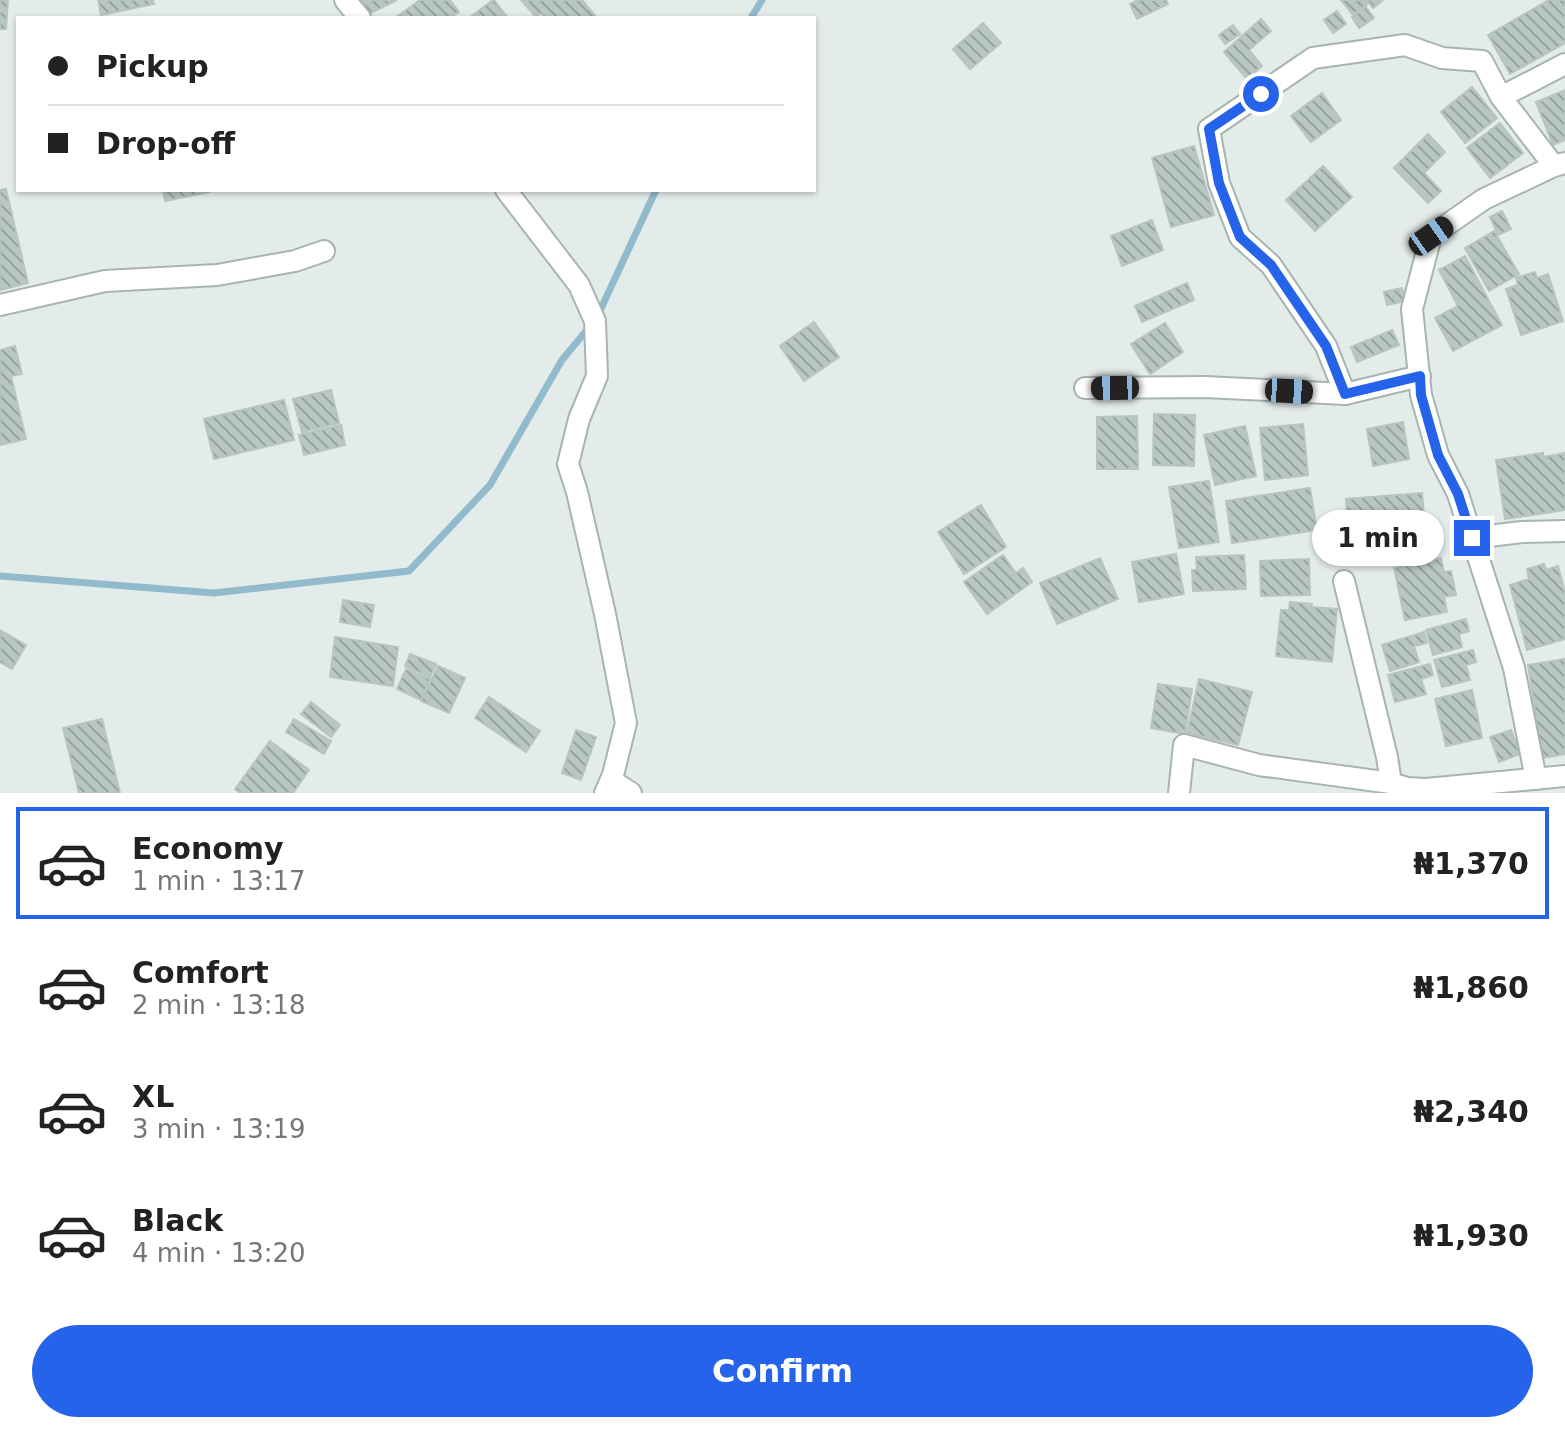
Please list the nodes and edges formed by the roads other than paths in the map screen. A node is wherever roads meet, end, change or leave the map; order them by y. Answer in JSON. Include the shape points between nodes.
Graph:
{"nodes":[{"id":1,"x":345,"y":0,"type":"edge"},
{"id":2,"x":358,"y":16,"type":"edge"},
{"id":3,"x":1565,"y":64,"type":"edge"},
{"id":4,"x":1501,"y":97,"type":"junction"},
{"id":5,"x":1559,"y":164,"type":"edge"},
{"id":6,"x":508,"y":192,"type":"edge"},
{"id":7,"x":324,"y":251,"type":"dead end"},
{"id":8,"x":0,"y":305,"type":"edge"},
{"id":9,"x":1420,"y":376,"type":"junction"},
{"id":10,"x":1085,"y":388,"type":"dead end"},
{"id":11,"x":1345,"y":394,"type":"junction"},
{"id":12,"x":1565,"y":531,"type":"edge"},
{"id":13,"x":1472,"y":538,"type":"junction"},
{"id":14,"x":1344,"y":581,"type":"dead end"},
{"id":15,"x":1565,"y":776,"type":"edge"},
{"id":16,"x":1536,"y":779,"type":"junction"},
{"id":17,"x":1391,"y":783,"type":"junction"},
{"id":18,"x":608,"y":786,"type":"edge"},
{"id":19,"x":631,"y":793,"type":"edge"},
{"id":20,"x":1179,"y":793,"type":"edge"}],
"edges":[{"from":1,"to":2,"type":"street"},
{"from":3,"to":4,"type":"street"},
{"from":4,"to":5,"type":"street"},
{"from":4,"to":11,"type":"street","via":[[1482,61],[1442,58],[1405,45],[1313,58],[1209,129],[1219,183],[1240,237],[1271,265],[1326,346]]},
{"from":5,"to":9,"type":"street","via":[[1484,199],[1431,236],[1412,309]]},
{"from":6,"to":18,"type":"street","via":[[579,285],[595,321],[597,376],[568,464],[626,723]]},
{"from":7,"to":8,"type":"street","via":[[217,275],[105,281]]},
{"from":9,"to":11,"type":"street"},
{"from":9,"to":13,"type":"street","via":[[1438,455]]},
{"from":10,"to":11,"type":"street"},
{"from":12,"to":13,"type":"street"},
{"from":13,"to":16,"type":"street","via":[[1514,668]]},
{"from":14,"to":17,"type":"street"},
{"from":15,"to":16,"type":"street"},
{"from":16,"to":17,"type":"street","via":[[1426,789]]},
{"from":17,"to":20,"type":"street","via":[[1259,765],[1184,745]]},
{"from":18,"to":19,"type":"street"}]}
